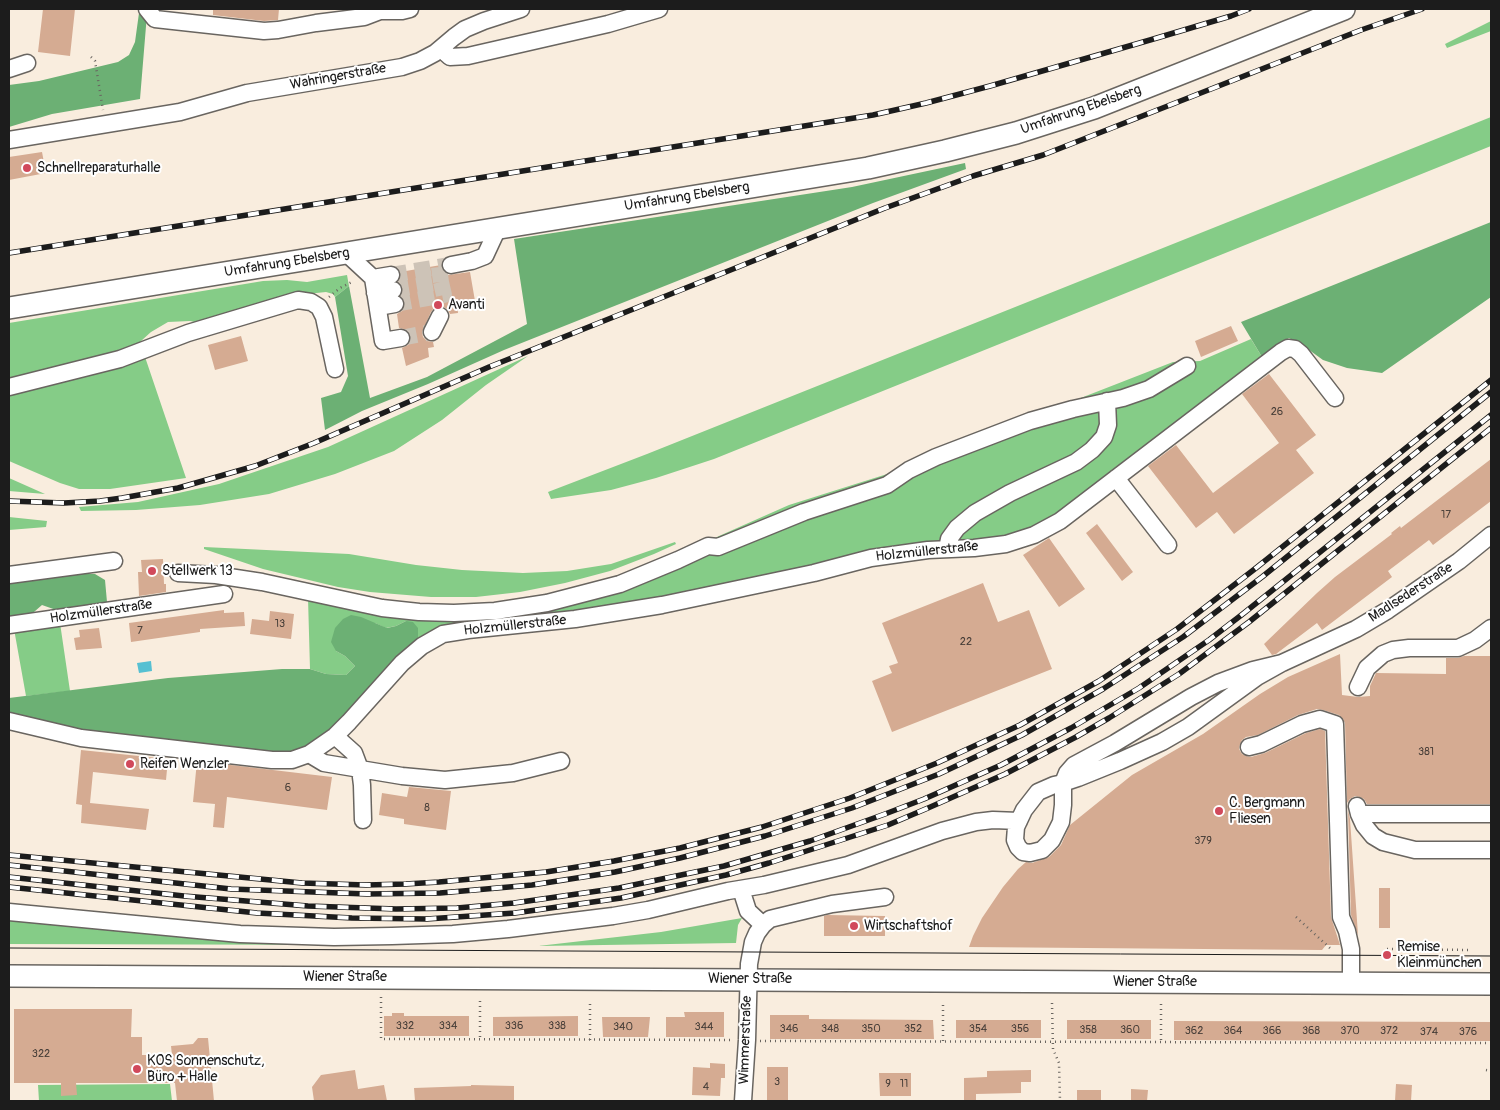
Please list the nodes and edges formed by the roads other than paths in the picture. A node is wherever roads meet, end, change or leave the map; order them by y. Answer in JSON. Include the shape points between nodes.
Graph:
{"nodes":[{"id":1,"x":147,"y":9,"type":"edge"},
{"id":2,"x":410,"y":9,"type":"edge"},
{"id":3,"x":521,"y":9,"type":"edge"},
{"id":4,"x":659,"y":9,"type":"edge"},
{"id":5,"x":1344,"y":9,"type":"edge"},
{"id":6,"x":384,"y":10,"type":"edge"},
{"id":7,"x":441,"y":49,"type":"junction"},
{"id":8,"x":27,"y":63,"type":"dead end"},
{"id":9,"x":9,"y":69,"type":"edge"},
{"id":10,"x":9,"y":140,"type":"edge"},
{"id":11,"x":498,"y":228,"type":"junction"},
{"id":12,"x":346,"y":253,"type":"junction"},
{"id":13,"x":451,"y":265,"type":"tunnel mouth"},
{"id":14,"x":373,"y":287,"type":"junction"},
{"id":15,"x":9,"y":308,"type":"edge"},
{"id":16,"x":440,"y":316,"type":"dead end"},
{"id":17,"x":432,"y":332,"type":"dead end"},
{"id":18,"x":401,"y":338,"type":"tunnel mouth"},
{"id":19,"x":1187,"y":366,"type":"dead end"},
{"id":20,"x":334,"y":369,"type":"dead end"},
{"id":21,"x":9,"y":387,"type":"edge"},
{"id":22,"x":1335,"y":398,"type":"dead end"},
{"id":23,"x":1107,"y":401,"type":"junction"},
{"id":24,"x":1116,"y":478,"type":"junction"},
{"id":25,"x":1491,"y":535,"type":"edge"},
{"id":26,"x":1168,"y":545,"type":"dead end"},
{"id":27,"x":947,"y":549,"type":"junction"},
{"id":28,"x":114,"y":561,"type":"dead end"},
{"id":29,"x":178,"y":574,"type":"dead end"},
{"id":30,"x":9,"y":575,"type":"edge"},
{"id":31,"x":224,"y":594,"type":"dead end"},
{"id":32,"x":9,"y":625,"type":"edge"},
{"id":33,"x":1491,"y":628,"type":"edge"},
{"id":34,"x":1282,"y":662,"type":"junction"},
{"id":35,"x":1358,"y":687,"type":"dead end"},
{"id":36,"x":9,"y":721,"type":"edge"},
{"id":37,"x":335,"y":736,"type":"junction"},
{"id":38,"x":1249,"y":747,"type":"dead end"},
{"id":39,"x":310,"y":754,"type":"junction"},
{"id":40,"x":561,"y":761,"type":"dead end"},
{"id":41,"x":360,"y":769,"type":"junction"},
{"id":42,"x":1062,"y":782,"type":"junction"},
{"id":43,"x":1491,"y":814,"type":"edge"},
{"id":44,"x":363,"y":820,"type":"dead end"},
{"id":45,"x":1018,"y":822,"type":"junction"},
{"id":46,"x":1491,"y":850,"type":"edge"},
{"id":47,"x":741,"y":889,"type":"junction"},
{"id":48,"x":885,"y":897,"type":"dead end"},
{"id":49,"x":9,"y":912,"type":"edge"},
{"id":50,"x":763,"y":925,"type":"junction"},
{"id":51,"x":9,"y":976,"type":"edge"},
{"id":52,"x":748,"y":979,"type":"junction"},
{"id":53,"x":1351,"y":984,"type":"junction"},
{"id":54,"x":1491,"y":984,"type":"edge"},
{"id":55,"x":743,"y":1101,"type":"edge"}],
"edges":[{"from":1,"to":6,"type":"street","via":[[155,19],[264,31],[364,17]]},
{"from":2,"to":6,"type":"street"},
{"from":3,"to":7,"type":"street","name":"Wahringerstraße","via":[[465,29]]},
{"from":4,"to":7,"type":"street","via":[[468,56],[450,57]]},
{"from":5,"to":11,"type":"main road","name":"Umfahrung Ebelsberg","via":[[1094,108],[1016,133],[868,168]]},
{"from":7,"to":10,"type":"street","name":"Wahringerstraße","via":[[402,67],[247,93],[180,112]]},
{"from":8,"to":9,"type":"street"},
{"from":11,"to":12,"type":"main road","name":"Umfahrung Ebelsberg"},
{"from":11,"to":13,"type":"street","via":[[485,256]]},
{"from":12,"to":14,"type":"street"},
{"from":12,"to":15,"type":"main road","name":"Umfahrung Ebelsberg"},
{"from":14,"to":14,"type":"street","via":[[393,290]]},
{"from":14,"to":18,"type":"street","via":[[383,341]]},
{"from":16,"to":17,"type":"street"},
{"from":19,"to":23,"type":"street","via":[[1149,389]]},
{"from":20,"to":21,"type":"street","via":[[324,317],[319,307],[298,300],[188,333],[120,359]]},
{"from":22,"to":24,"type":"street","name":"Holzmüllerstraße","via":[[1301,354],[1288,348]]},
{"from":23,"to":27,"type":"street","via":[[1108,425],[1104,437],[1092,450],[1076,462],[1010,493],[975,514],[957,528]]},
{"from":23,"to":29,"type":"street","via":[[1030,421],[936,457],[887,485],[804,512],[718,547],[708,546],[620,584],[546,603],[495,611],[419,612],[382,608],[262,582],[216,575]]},
{"from":24,"to":26,"type":"street"},
{"from":24,"to":27,"type":"street","name":"Holzmüllerstraße","via":[[1060,521],[1034,535],[1006,544]]},
{"from":25,"to":34,"type":"street","name":"Madlsederstraße","via":[[1460,561],[1388,610],[1356,629]]},
{"from":27,"to":37,"type":"street","name":"Holzmüllerstraße","via":[[871,558],[653,607],[443,634],[402,663]]},
{"from":28,"to":30,"type":"street"},
{"from":31,"to":32,"type":"street","name":"Holzmüllerstraße"},
{"from":33,"to":35,"type":"street","via":[[1458,648],[1409,648],[1383,654],[1367,668]]},
{"from":34,"to":42,"type":"street","via":[[1162,742]]},
{"from":34,"to":42,"type":"street","via":[[1218,683],[1191,696],[1074,765]]},
{"from":36,"to":39,"type":"street","name":"Holzmüllerstraße","via":[[82,738],[272,760],[292,760]]},
{"from":37,"to":39,"type":"street","name":"Holzmüllerstraße"},
{"from":37,"to":41,"type":"street","via":[[354,753]]},
{"from":38,"to":53,"type":"street","via":[[1311,721],[1320,719],[1335,724],[1341,917],[1351,949]]},
{"from":39,"to":41,"type":"street","via":[[324,763]]},
{"from":40,"to":41,"type":"street","via":[[513,773],[445,780]]},
{"from":41,"to":44,"type":"street"},
{"from":42,"to":45,"type":"street","via":[[1038,792]]},
{"from":42,"to":45,"type":"street","via":[[1061,822],[1052,840],[1042,850],[1030,853],[1018,847],[1015,840]]},
{"from":43,"to":46,"type":"street","via":[[1358,810],[1373,836],[1398,847]]},
{"from":45,"to":47,"type":"street","via":[[976,822],[848,865]]},
{"from":47,"to":49,"type":"street","via":[[613,916],[453,934],[392,936],[240,934]]},
{"from":47,"to":50,"type":"street","via":[[748,911]]},
{"from":48,"to":50,"type":"street","via":[[778,916]]},
{"from":50,"to":52,"type":"street","name":"Wimmerstraße","via":[[753,942]]},
{"from":51,"to":52,"type":"main road","name":"Wiener Straße"},
{"from":52,"to":53,"type":"main road","name":"Wiener Straße"},
{"from":52,"to":55,"type":"street","name":"Wimmerstraße"},
{"from":53,"to":54,"type":"main road","name":"Wiener Straße"}]}
